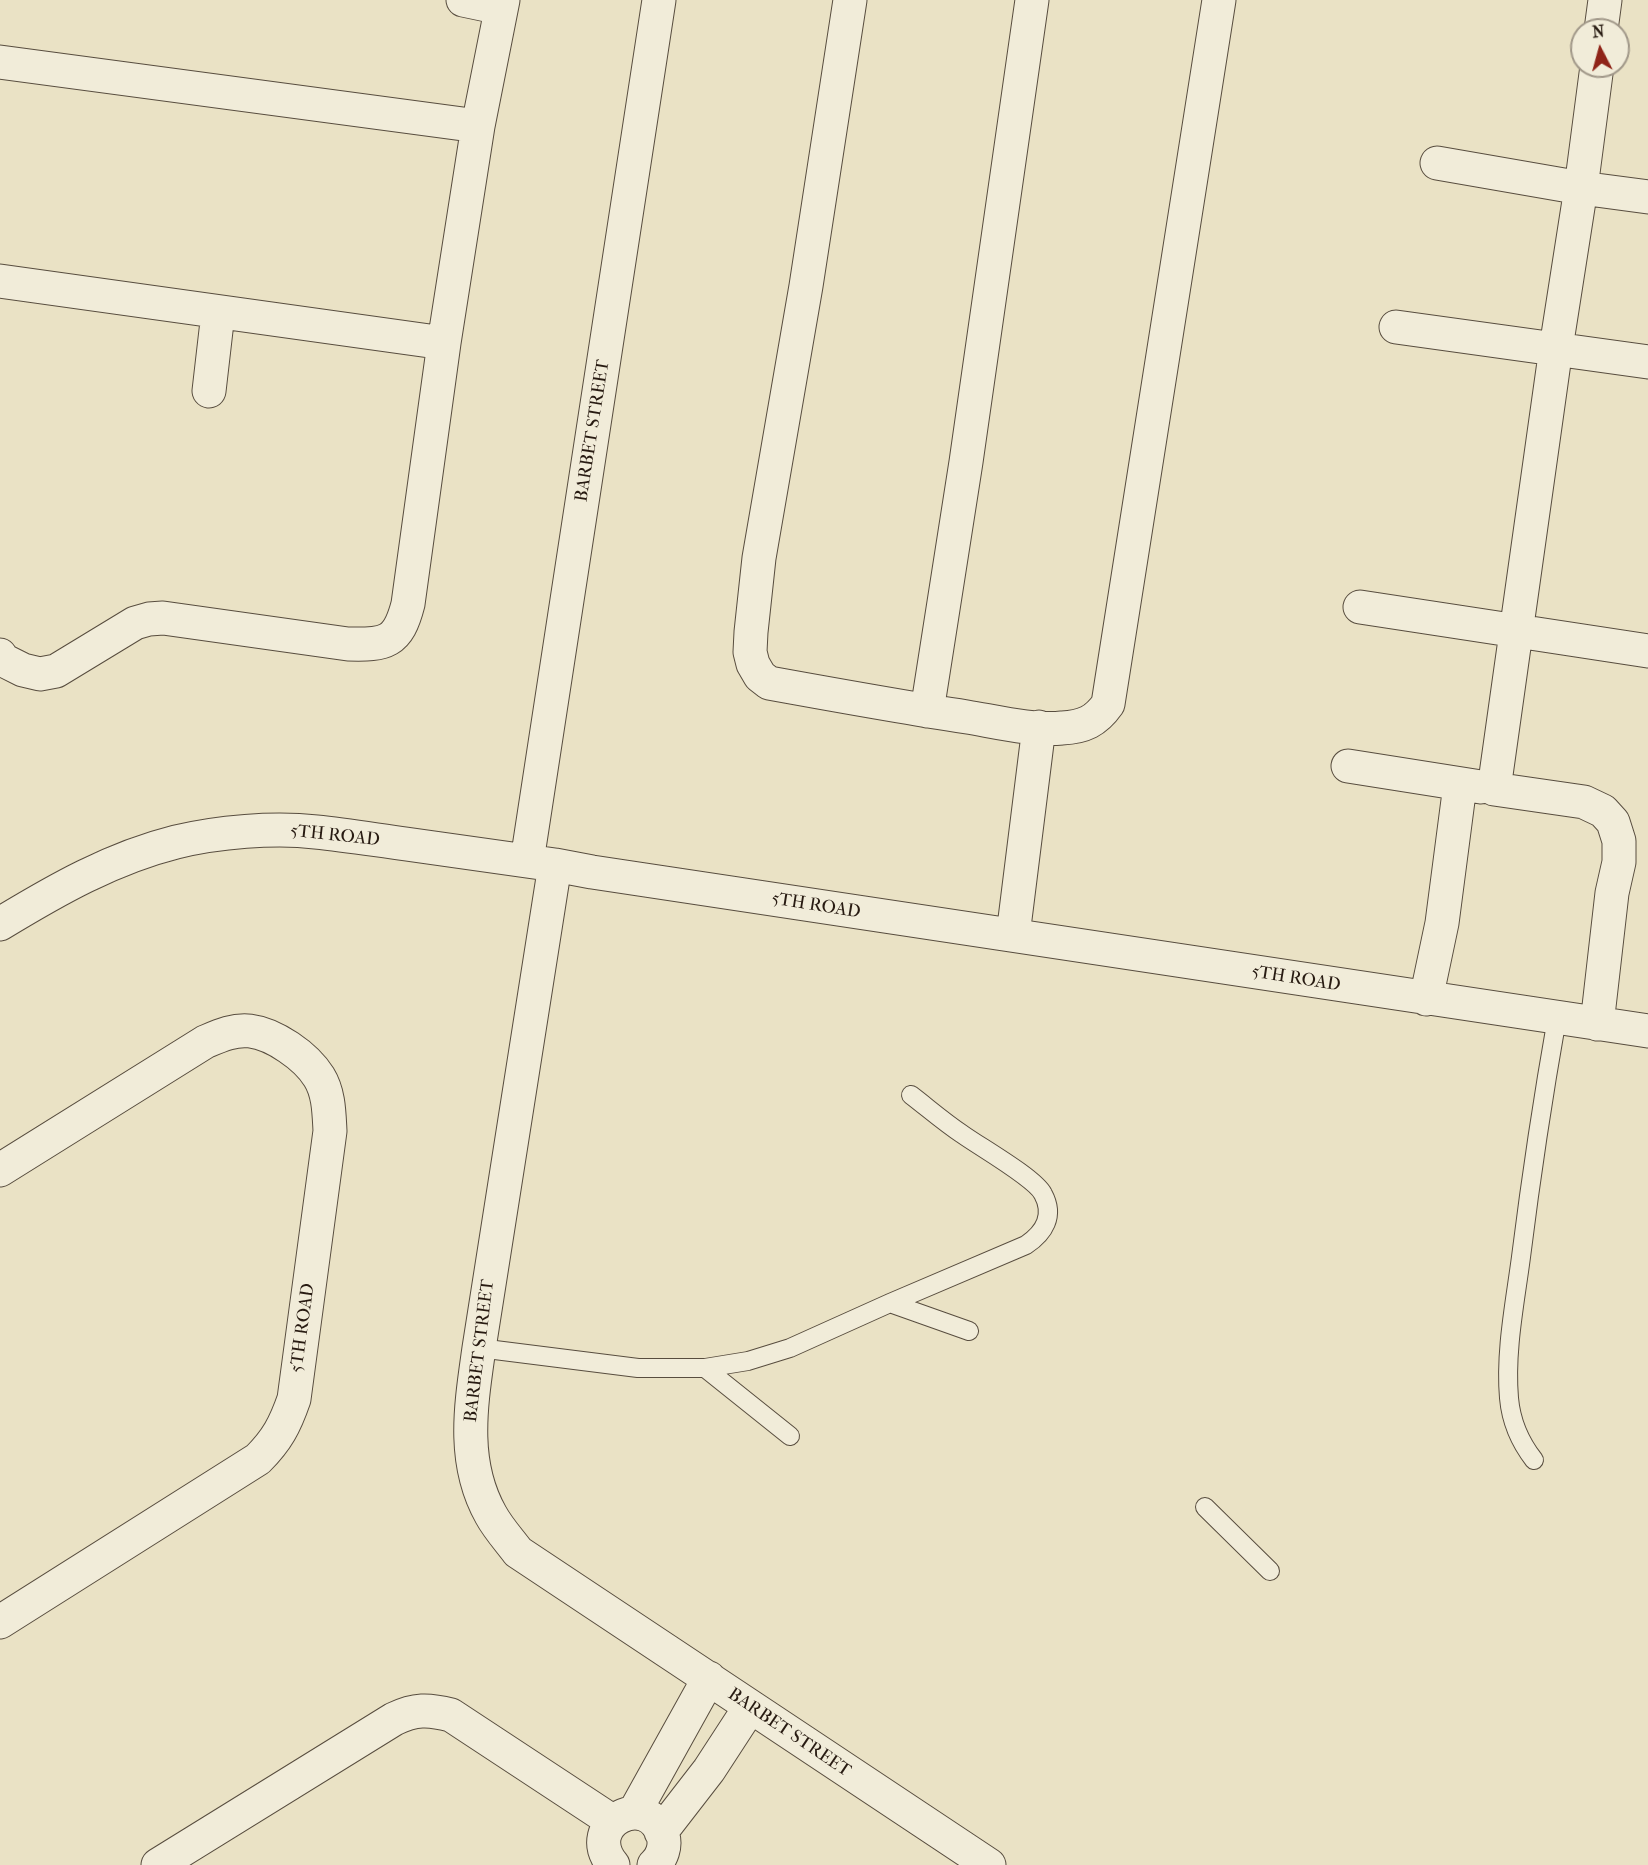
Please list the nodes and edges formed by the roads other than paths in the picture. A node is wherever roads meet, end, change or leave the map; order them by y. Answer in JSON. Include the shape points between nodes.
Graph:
{"nodes":[{"id":1,"x":464,"y":0,"type":"edge"},
{"id":2,"x":659,"y":0,"type":"edge"},
{"id":3,"x":850,"y":0,"type":"edge"},
{"id":4,"x":1032,"y":0,"type":"edge"},
{"id":5,"x":1219,"y":0,"type":"edge"},
{"id":6,"x":1605,"y":0,"type":"edge"},
{"id":7,"x":502,"y":4,"type":"edge"},
{"id":8,"x":1603,"y":18,"type":"edge"},
{"id":9,"x":0,"y":62,"type":"edge"},
{"id":10,"x":1595,"y":78,"type":"edge"},
{"id":11,"x":478,"y":126,"type":"junction"},
{"id":12,"x":1437,"y":163,"type":"dead end"},
{"id":13,"x":1581,"y":188,"type":"junction"},
{"id":14,"x":1648,"y":197,"type":"edge"},
{"id":15,"x":0,"y":281,"type":"edge"},
{"id":16,"x":218,"y":313,"type":"junction"},
{"id":17,"x":1396,"y":327,"type":"dead end"},
{"id":18,"x":444,"y":343,"type":"junction"},
{"id":19,"x":1556,"y":348,"type":"junction"},
{"id":20,"x":1648,"y":362,"type":"edge"},
{"id":21,"x":209,"y":391,"type":"dead end"},
{"id":22,"x":1360,"y":607,"type":"dead end"},
{"id":23,"x":1515,"y":631,"type":"junction"},
{"id":24,"x":1648,"y":651,"type":"edge"},
{"id":25,"x":0,"y":655,"type":"edge"},
{"id":26,"x":927,"y":711,"type":"junction"},
{"id":27,"x":1038,"y":727,"type":"junction"},
{"id":28,"x":1348,"y":766,"type":"dead end"},
{"id":29,"x":1460,"y":784,"type":"junction"},
{"id":30,"x":1494,"y":789,"type":"junction"},
{"id":31,"x":541,"y":863,"type":"junction"},
{"id":32,"x":0,"y":924,"type":"edge"},
{"id":33,"x":1013,"y":935,"type":"junction"},
{"id":34,"x":1426,"y":999,"type":"junction"},
{"id":35,"x":1557,"y":1018,"type":"junction"},
{"id":36,"x":1597,"y":1024,"type":"junction"},
{"id":37,"x":1648,"y":1030,"type":"edge"},
{"id":38,"x":911,"y":1095,"type":"dead end"},
{"id":39,"x":0,"y":1170,"type":"edge"},
{"id":40,"x":890,"y":1303,"type":"junction"},
{"id":41,"x":969,"y":1331,"type":"dead end"},
{"id":42,"x":479,"y":1348,"type":"junction"},
{"id":43,"x":705,"y":1368,"type":"junction"},
{"id":44,"x":790,"y":1436,"type":"dead end"},
{"id":45,"x":1534,"y":1460,"type":"dead end"},
{"id":46,"x":1205,"y":1507,"type":"dead end"},
{"id":47,"x":1270,"y":1571,"type":"dead end"},
{"id":48,"x":0,"y":1622,"type":"edge"},
{"id":49,"x":709,"y":1678,"type":"junction"},
{"id":50,"x":750,"y":1707,"type":"junction"},
{"id":51,"x":623,"y":1817,"type":"junction"},
{"id":52,"x":662,"y":1832,"type":"junction"},
{"id":53,"x":158,"y":1865,"type":"edge"},
{"id":54,"x":613,"y":1865,"type":"edge"},
{"id":55,"x":654,"y":1865,"type":"edge"},
{"id":56,"x":989,"y":1865,"type":"edge"}],
"edges":[{"from":1,"to":7,"type":"street"},
{"from":2,"to":31,"type":"street","name":"BARBET STREET"},
{"from":3,"to":26,"type":"street","via":[[759,558],[750,652],[760,676],[769,683]]},
{"from":4,"to":26,"type":"street"},
{"from":5,"to":27,"type":"street","via":[[1108,704],[1100,716],[1087,723]]},
{"from":6,"to":8,"type":"street"},
{"from":7,"to":11,"type":"street"},
{"from":9,"to":11,"type":"street"},
{"from":10,"to":13,"type":"street"},
{"from":11,"to":18,"type":"street"},
{"from":12,"to":13,"type":"street"},
{"from":13,"to":14,"type":"street"},
{"from":13,"to":19,"type":"street"},
{"from":15,"to":16,"type":"street"},
{"from":16,"to":18,"type":"street"},
{"from":16,"to":21,"type":"street"},
{"from":17,"to":19,"type":"street"},
{"from":18,"to":25,"type":"street","via":[[408,604],[404,622],[395,635],[384,642],[348,644],[149,619],[135,623],[56,672],[23,670]]},
{"from":19,"to":20,"type":"street"},
{"from":19,"to":23,"type":"street"},
{"from":22,"to":23,"type":"street"},
{"from":23,"to":24,"type":"street"},
{"from":23,"to":30,"type":"street"},
{"from":26,"to":27,"type":"street"},
{"from":27,"to":33,"type":"street"},
{"from":28,"to":29,"type":"street"},
{"from":29,"to":30,"type":"street"},
{"from":29,"to":34,"type":"street","via":[[1442,923]]},
{"from":30,"to":36,"type":"street","via":[[1584,802],[1603,811],[1613,822],[1619,841],[1619,862]]},
{"from":31,"to":32,"type":"street","name":"5TH ROAD","via":[[314,832],[218,835],[130,856],[56,890]]},
{"from":31,"to":33,"type":"street","name":"5TH ROAD"},
{"from":31,"to":42,"type":"street","name":"BARBET STREET"},
{"from":33,"to":34,"type":"street","name":"5TH ROAD"},
{"from":34,"to":35,"type":"street","name":"5TH ROAD"},
{"from":35,"to":36,"type":"street","name":"5TH ROAD"},
{"from":35,"to":45,"type":"lane","via":[[1509,1341],[1509,1399],[1524,1447]]},
{"from":36,"to":37,"type":"street","name":"5TH ROAD"},
{"from":38,"to":40,"type":"lane","via":[[1031,1181],[1043,1194],[1048,1210],[1046,1226],[1026,1245]]},
{"from":39,"to":48,"type":"street","name":"5TH ROAD","via":[[205,1042],[226,1033],[249,1031],[270,1037],[301,1056],[319,1078],[329,1105],[330,1131],[294,1399],[274,1443],[258,1460]]},
{"from":40,"to":41,"type":"lane"},
{"from":40,"to":43,"type":"lane","via":[[790,1348],[748,1361]]},
{"from":42,"to":43,"type":"lane","via":[[638,1368]]},
{"from":42,"to":49,"type":"street","name":"BARBET STREET","via":[[471,1410],[472,1466],[502,1533],[518,1552]]},
{"from":43,"to":44,"type":"lane"},
{"from":46,"to":47,"type":"lane"},
{"from":49,"to":50,"type":"street","name":"BARBET STREET"},
{"from":49,"to":51,"type":"street"},
{"from":50,"to":52,"type":"street"},
{"from":50,"to":56,"type":"street","name":"BARBET STREET"},
{"from":51,"to":52,"type":"street","via":[[651,1818]]},
{"from":51,"to":53,"type":"street","via":[[451,1715],[433,1710],[411,1712]]},
{"from":51,"to":54,"type":"street","via":[[606,1830],[604,1839],[607,1858]]},
{"from":52,"to":55,"type":"street","via":[[664,1848]]}]}
